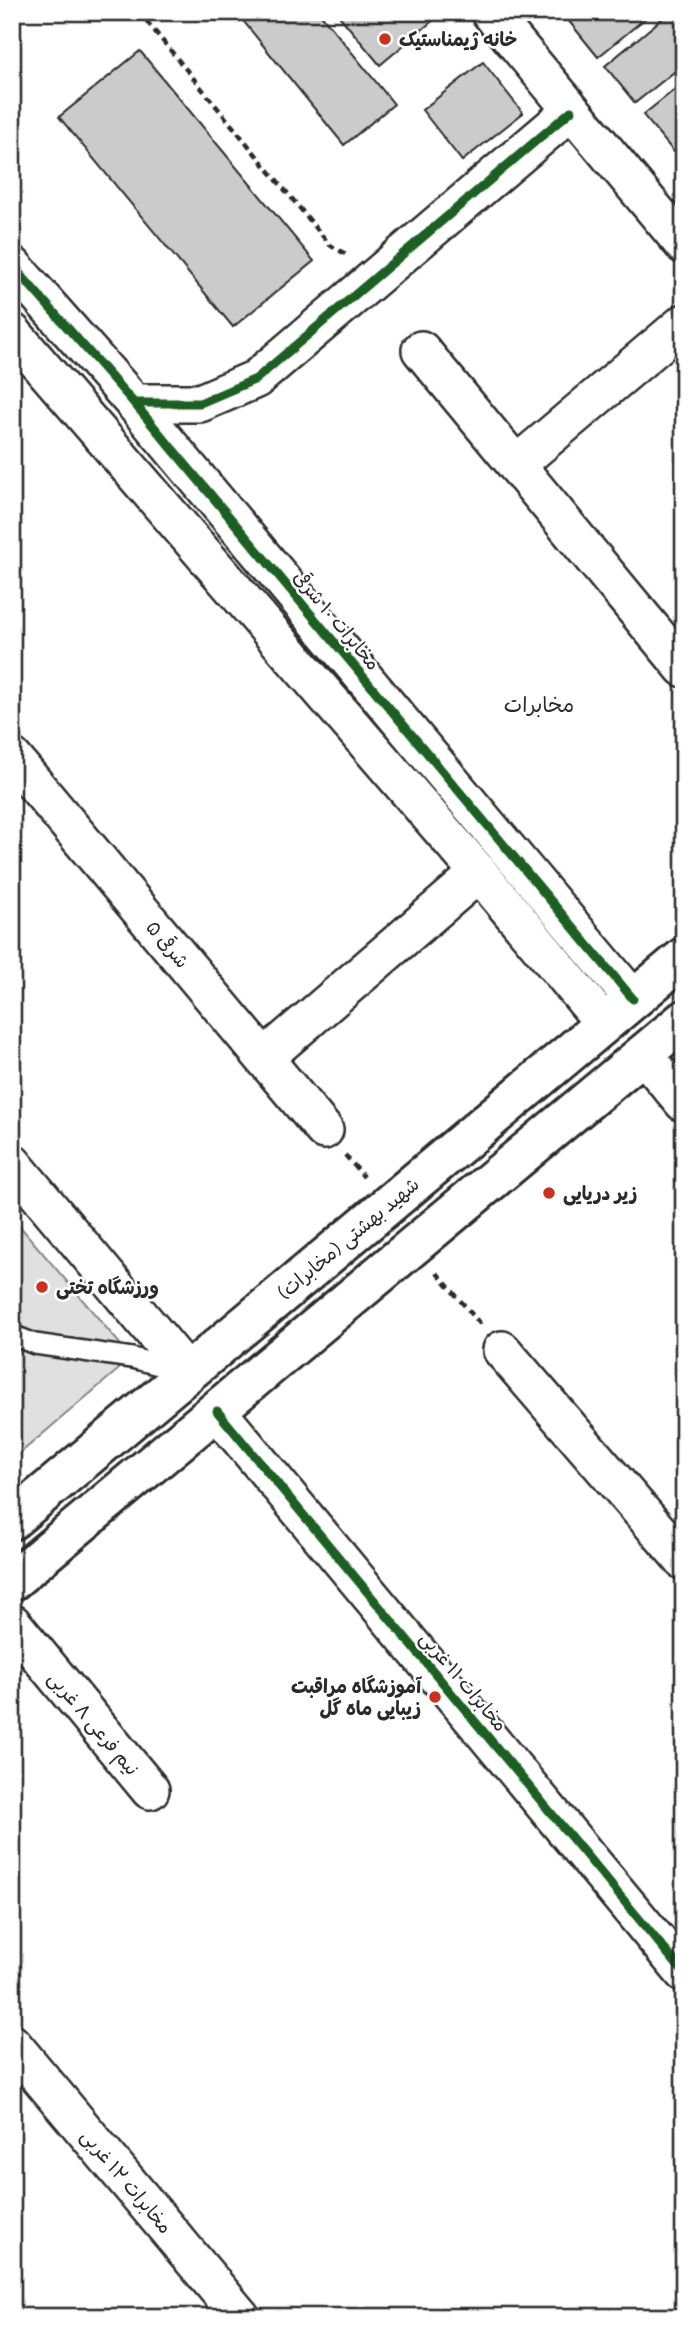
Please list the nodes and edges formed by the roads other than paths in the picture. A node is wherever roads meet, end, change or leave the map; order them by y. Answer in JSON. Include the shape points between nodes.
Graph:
{"nodes":[{"id":1,"x":490,"y":12,"type":"edge"},
{"id":2,"x":571,"y":111,"type":"junction"},
{"id":3,"x":684,"y":245,"type":"edge"},
{"id":4,"x":12,"y":265,"type":"edge"},
{"id":5,"x":684,"y":323,"type":"edge"},
{"id":6,"x":13,"y":335,"type":"edge"},
{"id":7,"x":421,"y":350,"type":"dead end"},
{"id":8,"x":134,"y":403,"type":"junction"},
{"id":9,"x":516,"y":465,"type":"junction"},
{"id":10,"x":684,"y":668,"type":"edge"},
{"id":11,"x":12,"y":757,"type":"edge"},
{"id":12,"x":479,"y":873,"type":"junction"},
{"id":13,"x":684,"y":957,"type":"edge"},
{"id":14,"x":633,"y":999,"type":"junction"},
{"id":15,"x":684,"y":1020,"type":"edge"},
{"id":16,"x":603,"y":1022,"type":"junction"},
{"id":17,"x":643,"y":1054,"type":"junction"},
{"id":18,"x":264,"y":1058,"type":"junction"},
{"id":19,"x":684,"y":1104,"type":"edge"},
{"id":20,"x":324,"y":1130,"type":"road end"},
{"id":21,"x":12,"y":1163,"type":"edge"},
{"id":22,"x":12,"y":1335,"type":"edge"},
{"id":23,"x":502,"y":1350,"type":"road end"},
{"id":24,"x":188,"y":1373,"type":"junction"},
{"id":25,"x":217,"y":1410,"type":"junction"},
{"id":26,"x":12,"y":1520,"type":"edge"},
{"id":27,"x":672,"y":1523,"type":"edge"},
{"id":28,"x":684,"y":1561,"type":"edge"},
{"id":29,"x":12,"y":1581,"type":"edge"},
{"id":30,"x":12,"y":1623,"type":"edge"},
{"id":31,"x":150,"y":1790,"type":"dead end"},
{"id":32,"x":684,"y":1973,"type":"edge"},
{"id":33,"x":12,"y":2044,"type":"edge"},
{"id":34,"x":241,"y":2317,"type":"edge"}],
"edges":[{"from":1,"to":2,"type":"street"},
{"from":2,"to":3,"type":"street"},
{"from":2,"to":8,"type":"street","via":[[256,379],[200,403]]},
{"from":4,"to":8,"type":"street","name":"مخابرات ۱۰ شرقی"},
{"from":5,"to":9,"type":"street"},
{"from":6,"to":12,"type":"street"},
{"from":7,"to":9,"type":"street"},
{"from":8,"to":14,"type":"street","name":"مخابرات ۱۰ شرقی"},
{"from":9,"to":10,"type":"street"},
{"from":11,"to":18,"type":"street","name":"شرقی ۵"},
{"from":12,"to":16,"type":"street"},
{"from":12,"to":18,"type":"street"},
{"from":13,"to":14,"type":"main road","name":"شهید بهشتی (مخابرات)"},
{"from":14,"to":16,"type":"main road","name":"شهید بهشتی (مخابرات)"},
{"from":15,"to":17,"type":"main road"},
{"from":16,"to":24,"type":"main road","name":"شهید بهشتی (مخابرات)"},
{"from":17,"to":19,"type":"street"},
{"from":17,"to":25,"type":"main road"},
{"from":18,"to":20,"type":"street","name":"شرقی ۵"},
{"from":21,"to":24,"type":"street"},
{"from":22,"to":24,"type":"lane","via":[[35,1344],[132,1358]]},
{"from":23,"to":27,"type":"street"},
{"from":24,"to":26,"type":"main road","name":"شهید بهشتی (مخابرات)"},
{"from":25,"to":29,"type":"main road"},
{"from":25,"to":32,"type":"street","name":"مخابرات ۱۱ غربی"},
{"from":27,"to":28,"type":"street"},
{"from":30,"to":31,"type":"street","name":"نیم فرعی ۸ غربی"},
{"from":33,"to":34,"type":"street","name":"مخابرات ۱۲ غربی"}]}
